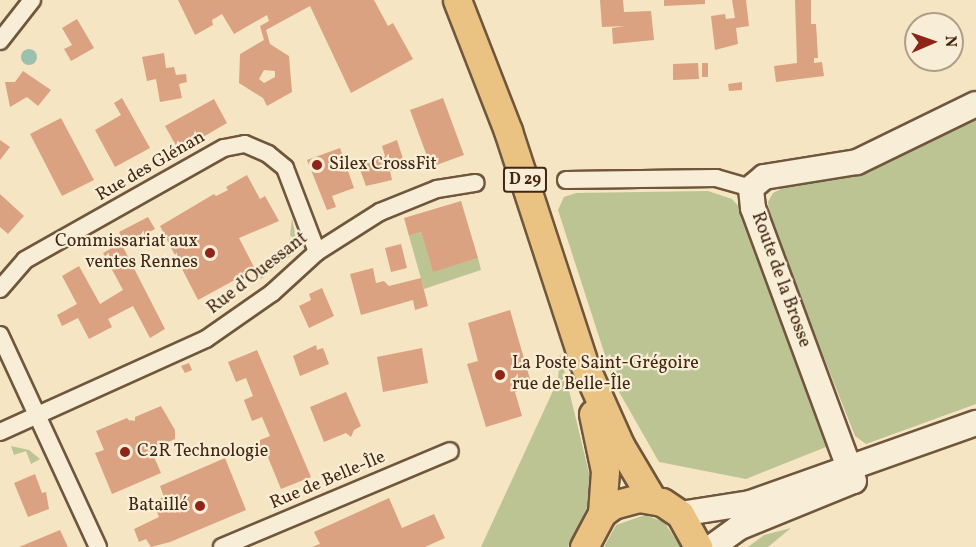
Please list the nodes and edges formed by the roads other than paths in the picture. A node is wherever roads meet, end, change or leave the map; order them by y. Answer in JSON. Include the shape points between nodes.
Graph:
{"nodes":[{"id":1,"x":32,"y":0,"type":"edge"},
{"id":2,"x":457,"y":0,"type":"edge"},
{"id":3,"x":0,"y":41,"type":"edge"},
{"id":4,"x":976,"y":104,"type":"edge"},
{"id":5,"x":566,"y":180,"type":"dead end"},
{"id":6,"x":476,"y":183,"type":"dead end"},
{"id":7,"x":751,"y":188,"type":"junction"},
{"id":8,"x":316,"y":252,"type":"junction"},
{"id":9,"x":0,"y":289,"type":"edge"},
{"id":10,"x":0,"y":335,"type":"edge"},
{"id":11,"x":584,"y":364,"type":"junction"},
{"id":12,"x":34,"y":415,"type":"junction"},
{"id":13,"x":976,"y":425,"type":"edge"},
{"id":14,"x":0,"y":432,"type":"edge"},
{"id":15,"x":450,"y":451,"type":"dead end"},
{"id":16,"x":851,"y":473,"type":"junction"},
{"id":17,"x":652,"y":499,"type":"junction"},
{"id":18,"x":602,"y":513,"type":"junction"},
{"id":19,"x":680,"y":514,"type":"junction"},
{"id":20,"x":98,"y":547,"type":"edge"},
{"id":21,"x":222,"y":547,"type":"edge"},
{"id":22,"x":584,"y":547,"type":"edge"},
{"id":23,"x":698,"y":547,"type":"edge"},
{"id":24,"x":712,"y":547,"type":"edge"}],
"edges":[{"from":1,"to":3,"type":"street"},
{"from":2,"to":11,"type":"main road","number":"D 29","via":[[508,131]]},
{"from":4,"to":7,"type":"street","name":"Route de la Brosse","via":[[873,156],[829,169],[764,177]]},
{"from":5,"to":7,"type":"street","via":[[716,178]]},
{"from":6,"to":8,"type":"street","name":"Rue d'Ouessant","via":[[437,189],[403,202]]},
{"from":7,"to":16,"type":"street","name":"Route de la Brosse","via":[[753,208]]},
{"from":8,"to":9,"type":"street","name":"Rue des Glénan","via":[[295,186],[285,168],[268,154],[245,144],[224,148],[25,260]]},
{"from":8,"to":12,"type":"street","name":"Rue d'Ouessant","via":[[272,293],[206,339]]},
{"from":10,"to":12,"type":"street"},
{"from":11,"to":17,"type":"main road","number":"D 29","via":[[620,445]]},
{"from":11,"to":18,"type":"main road","number":"D 29","via":[[605,471]]},
{"from":12,"to":14,"type":"street","name":"Rue d'Ouessant"},
{"from":12,"to":20,"type":"street"},
{"from":13,"to":16,"type":"street"},
{"from":15,"to":21,"type":"street","name":"Rue de Belle-Île"},
{"from":16,"to":19,"type":"street","via":[[740,505]]},
{"from":16,"to":24,"type":"street","via":[[757,519]]},
{"from":17,"to":18,"type":"main road","via":[[625,500]]},
{"from":17,"to":19,"type":"main road"},
{"from":18,"to":22,"type":"main road"},
{"from":19,"to":23,"type":"main road","via":[[689,524]]}]}
